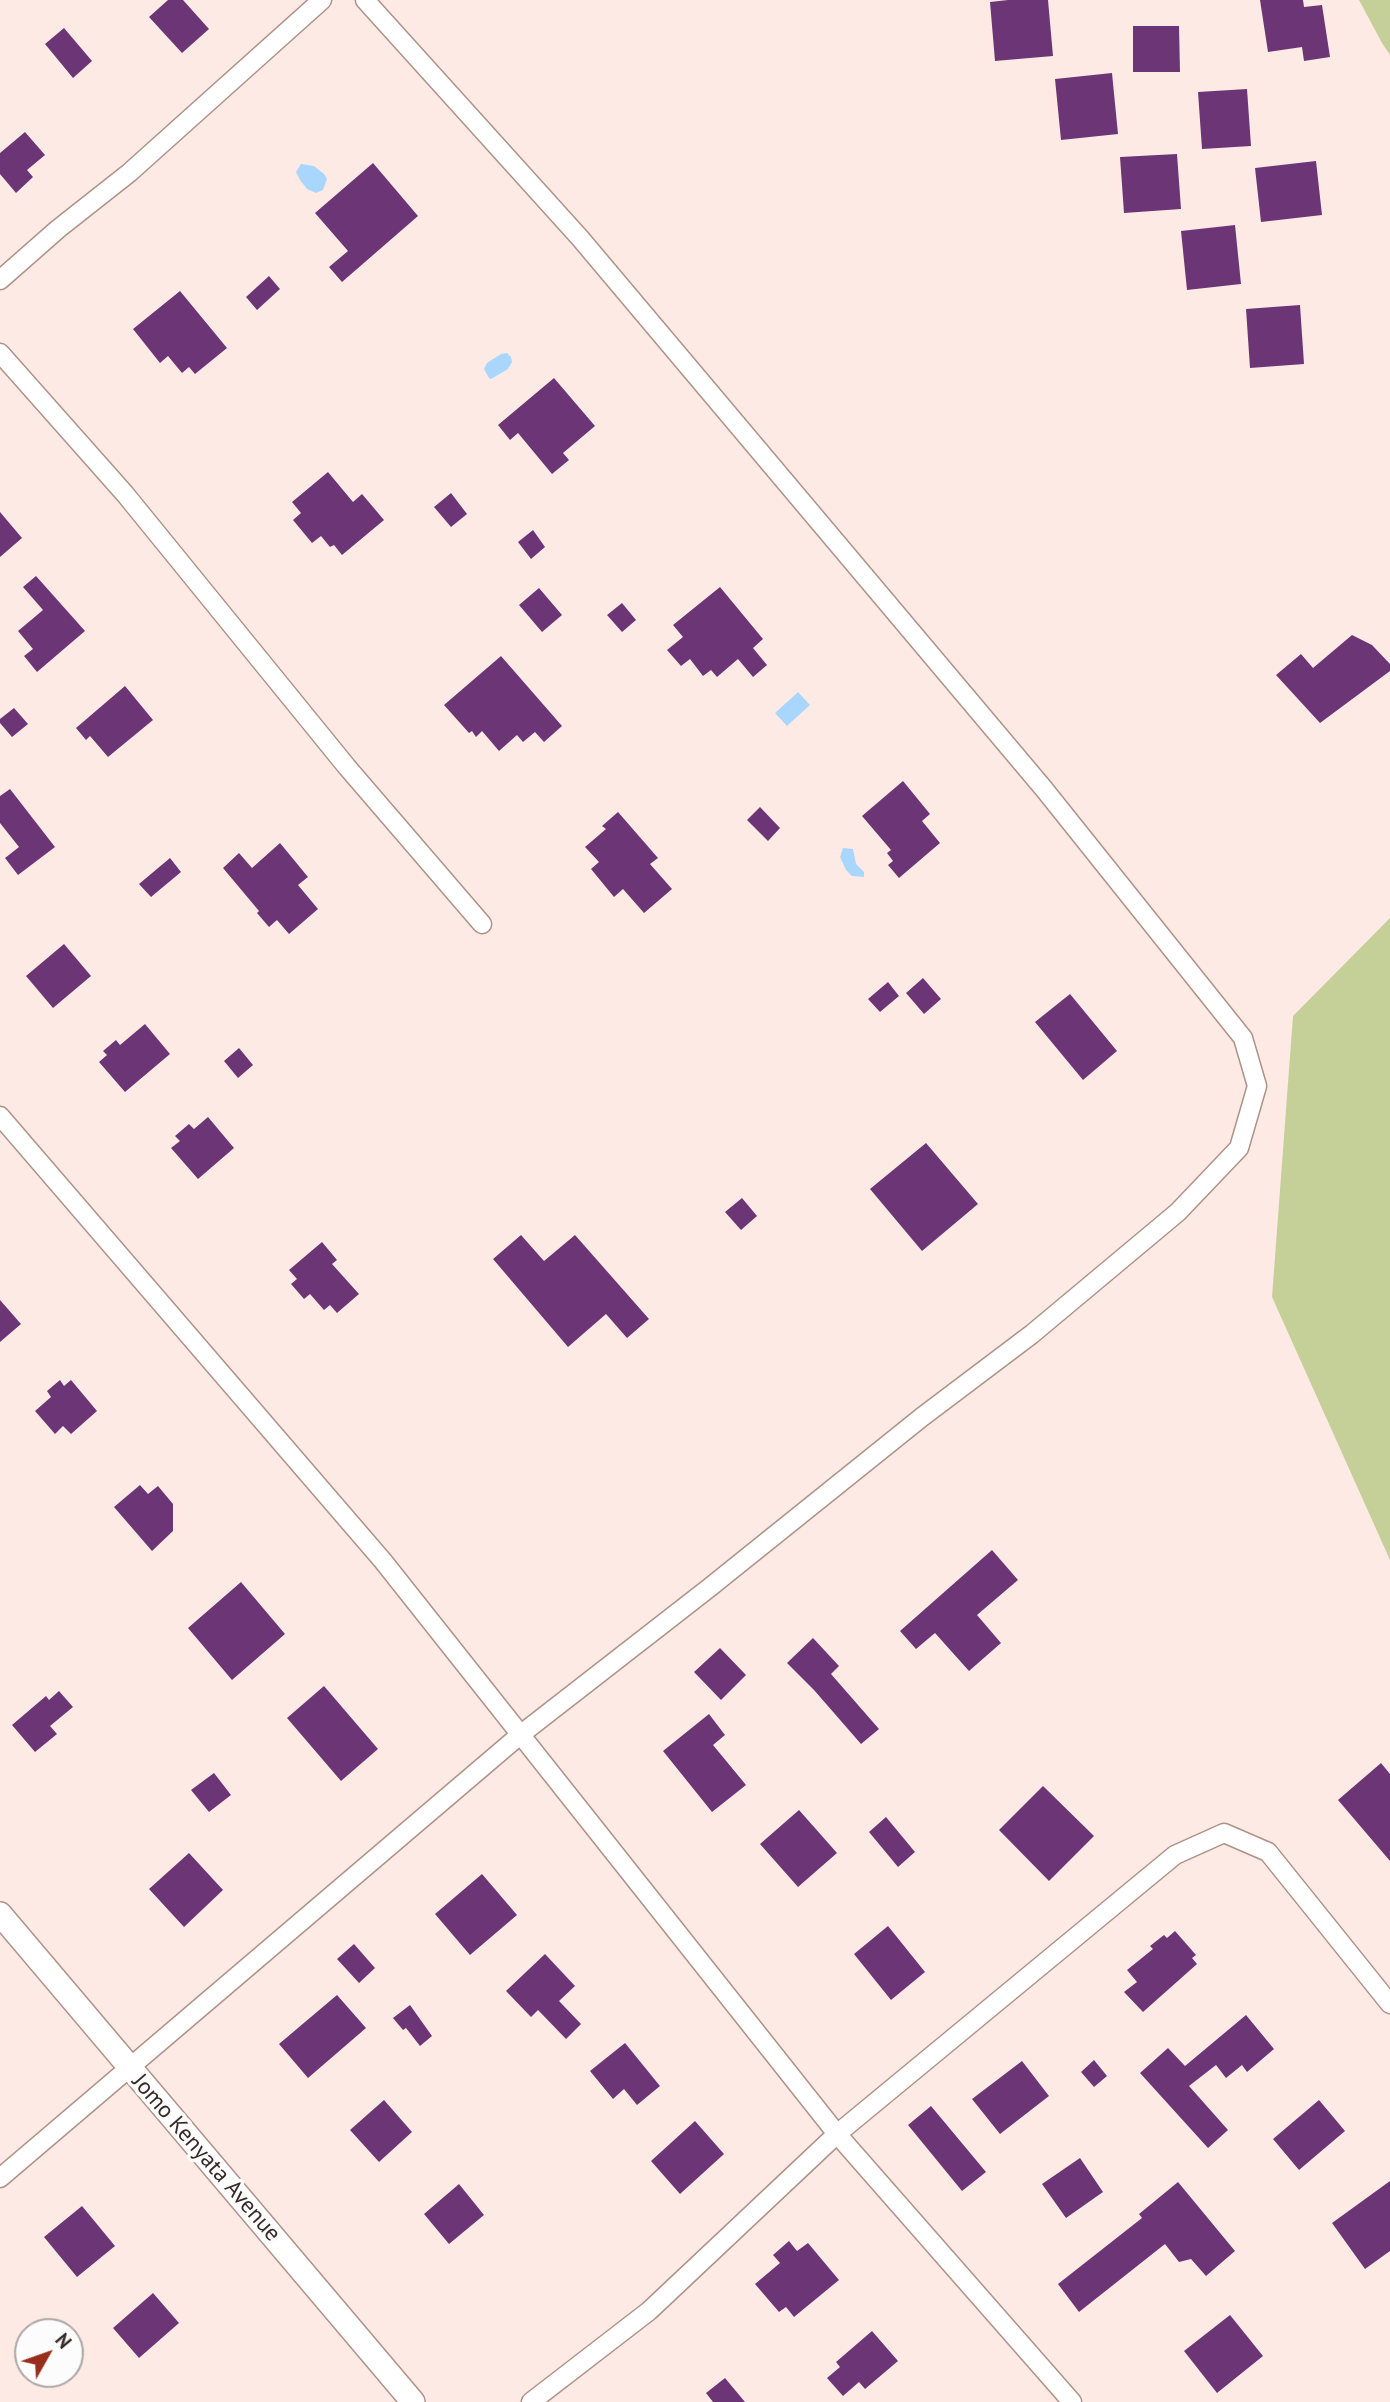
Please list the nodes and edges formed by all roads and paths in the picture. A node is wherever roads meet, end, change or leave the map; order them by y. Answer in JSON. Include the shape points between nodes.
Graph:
{"nodes":[{"id":1,"x":322,"y":0,"type":"edge"},
{"id":2,"x":365,"y":0,"type":"edge"},
{"id":3,"x":0,"y":280,"type":"edge"},
{"id":4,"x":0,"y":353,"type":"edge"},
{"id":5,"x":482,"y":924,"type":"dead end"},
{"id":6,"x":0,"y":1116,"type":"edge"},
{"id":7,"x":520,"y":1735,"type":"junction"},
{"id":8,"x":0,"y":1914,"type":"edge"},
{"id":9,"x":1390,"y":2004,"type":"edge"},
{"id":10,"x":129,"y":2068,"type":"junction"},
{"id":11,"x":837,"y":2134,"type":"junction"},
{"id":12,"x":0,"y":2178,"type":"edge"},
{"id":13,"x":413,"y":2402,"type":"edge"},
{"id":14,"x":531,"y":2402,"type":"edge"},
{"id":15,"x":1072,"y":2402,"type":"edge"}],
"edges":[{"from":1,"to":3,"type":"street","via":[[129,173]]},
{"from":2,"to":7,"type":"street","via":[[580,238],[1044,789],[1243,1038],[1257,1086],[1239,1148],[1178,1212],[1032,1334]]},
{"from":4,"to":5,"type":"street","via":[[125,494]]},
{"from":6,"to":7,"type":"street","via":[[383,1561]]},
{"from":7,"to":10,"type":"street"},
{"from":7,"to":11,"type":"street"},
{"from":8,"to":10,"type":"street","name":"Jomo Kenyata Avenue"},
{"from":9,"to":11,"type":"street","via":[[1268,1852],[1224,1833],[1175,1856]]},
{"from":10,"to":12,"type":"street"},
{"from":10,"to":13,"type":"street","name":"Jomo Kenyata Avenue"},
{"from":11,"to":14,"type":"street","via":[[649,2311]]},
{"from":11,"to":15,"type":"street"}]}
